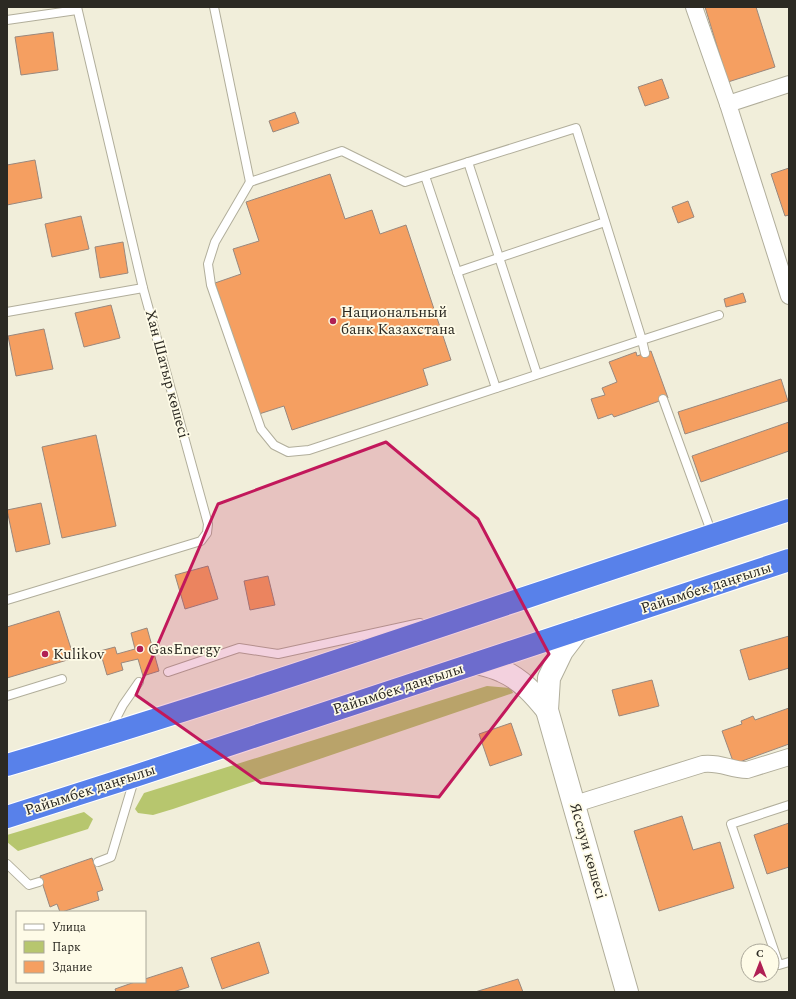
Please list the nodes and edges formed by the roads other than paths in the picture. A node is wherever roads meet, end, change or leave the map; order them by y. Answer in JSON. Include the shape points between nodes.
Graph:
{"nodes":[{"id":1,"x":214,"y":7,"type":"edge"},
{"id":2,"x":694,"y":7,"type":"edge"},
{"id":3,"x":77,"y":8,"type":"edge"},
{"id":4,"x":7,"y":20,"type":"edge"},
{"id":5,"x":789,"y":84,"type":"edge"},
{"id":6,"x":728,"y":104,"type":"junction"},
{"id":7,"x":468,"y":162,"type":"junction"},
{"id":8,"x":425,"y":176,"type":"junction"},
{"id":9,"x":250,"y":182,"type":"junction"},
{"id":10,"x":605,"y":222,"type":"junction"},
{"id":11,"x":499,"y":258,"type":"junction"},
{"id":12,"x":457,"y":272,"type":"junction"},
{"id":13,"x":144,"y":288,"type":"junction"},
{"id":14,"x":789,"y":296,"type":"edge"},
{"id":15,"x":7,"y":312,"type":"edge"},
{"id":16,"x":719,"y":315,"type":"dead end"},
{"id":17,"x":642,"y":340,"type":"junction"},
{"id":18,"x":646,"y":353,"type":"dead end"},
{"id":19,"x":537,"y":374,"type":"junction"},
{"id":20,"x":496,"y":388,"type":"junction"},
{"id":21,"x":663,"y":399,"type":"dead end"},
{"id":22,"x":789,"y":510,"type":"edge"},
{"id":23,"x":712,"y":535,"type":"junction"},
{"id":24,"x":789,"y":560,"type":"edge"},
{"id":25,"x":7,"y":600,"type":"edge"},
{"id":26,"x":513,"y":602,"type":"junction"},
{"id":27,"x":578,"y":630,"type":"junction"},
{"id":28,"x":477,"y":663,"type":"junction"},
{"id":29,"x":168,"y":672,"type":"dead end"},
{"id":30,"x":62,"y":679,"type":"dead end"},
{"id":31,"x":139,"y":682,"type":"dead end"},
{"id":32,"x":7,"y":696,"type":"edge"},
{"id":33,"x":547,"y":710,"type":"junction"},
{"id":34,"x":108,"y":735,"type":"junction"},
{"id":35,"x":789,"y":757,"type":"edge"},
{"id":36,"x":7,"y":765,"type":"edge"},
{"id":37,"x":135,"y":776,"type":"junction"},
{"id":38,"x":575,"y":804,"type":"junction"},
{"id":39,"x":789,"y":805,"type":"edge"},
{"id":40,"x":7,"y":817,"type":"edge"},
{"id":41,"x":98,"y":862,"type":"dead end"},
{"id":42,"x":7,"y":864,"type":"edge"},
{"id":43,"x":39,"y":882,"type":"dead end"},
{"id":44,"x":789,"y":962,"type":"edge"},
{"id":45,"x":627,"y":992,"type":"edge"}],
"edges":[{"from":1,"to":9,"type":"lane"},
{"from":2,"to":6,"type":"street"},
{"from":3,"to":4,"type":"lane"},
{"from":3,"to":13,"type":"lane","name":"Хан Шатыр көшесі"},
{"from":5,"to":6,"type":"street"},
{"from":6,"to":14,"type":"street"},
{"from":7,"to":8,"type":"lane"},
{"from":7,"to":10,"type":"lane","via":[[576,128]]},
{"from":7,"to":11,"type":"lane"},
{"from":8,"to":9,"type":"lane","via":[[405,182],[342,151]]},
{"from":8,"to":12,"type":"lane"},
{"from":9,"to":20,"type":"lane","via":[[215,242],[208,264],[211,286],[261,429],[274,444],[288,452],[309,450]]},
{"from":10,"to":11,"type":"lane"},
{"from":10,"to":17,"type":"lane"},
{"from":11,"to":12,"type":"lane"},
{"from":11,"to":19,"type":"lane"},
{"from":12,"to":20,"type":"lane"},
{"from":13,"to":15,"type":"lane"},
{"from":13,"to":25,"type":"lane","name":"Хан Шатыр көшесі","via":[[208,524],[207,533],[201,541]]},
{"from":16,"to":17,"type":"lane"},
{"from":17,"to":18,"type":"lane"},
{"from":17,"to":19,"type":"lane"},
{"from":19,"to":20,"type":"lane"},
{"from":21,"to":23,"type":"lane"},
{"from":22,"to":23,"type":"highway"},
{"from":23,"to":26,"type":"highway"},
{"from":24,"to":27,"type":"highway","name":"Райымбек даңғылы"},
{"from":26,"to":29,"type":"lane","via":[[278,654],[239,648]]},
{"from":26,"to":34,"type":"highway"},
{"from":27,"to":28,"type":"highway","name":"Райымбек даңғылы"},
{"from":27,"to":33,"type":"main road","via":[[562,651],[549,678]]},
{"from":28,"to":33,"type":"main road","via":[[503,671],[518,680],[533,692]]},
{"from":28,"to":37,"type":"highway","name":"Райымбек даңғылы"},
{"from":30,"to":32,"type":"lane"},
{"from":31,"to":34,"type":"lane","via":[[123,705]]},
{"from":33,"to":38,"type":"main road","name":"Яссауи көшесі"},
{"from":34,"to":36,"type":"highway"},
{"from":35,"to":38,"type":"street","via":[[747,770],[713,763],[703,764]]},
{"from":37,"to":40,"type":"highway","name":"Райымбек даңғылы"},
{"from":37,"to":41,"type":"lane","via":[[111,858]]},
{"from":38,"to":45,"type":"main road","name":"Яссауи көшесі"},
{"from":39,"to":44,"type":"lane","via":[[731,824],[779,965]]},
{"from":42,"to":43,"type":"lane","via":[[29,885]]}]}
